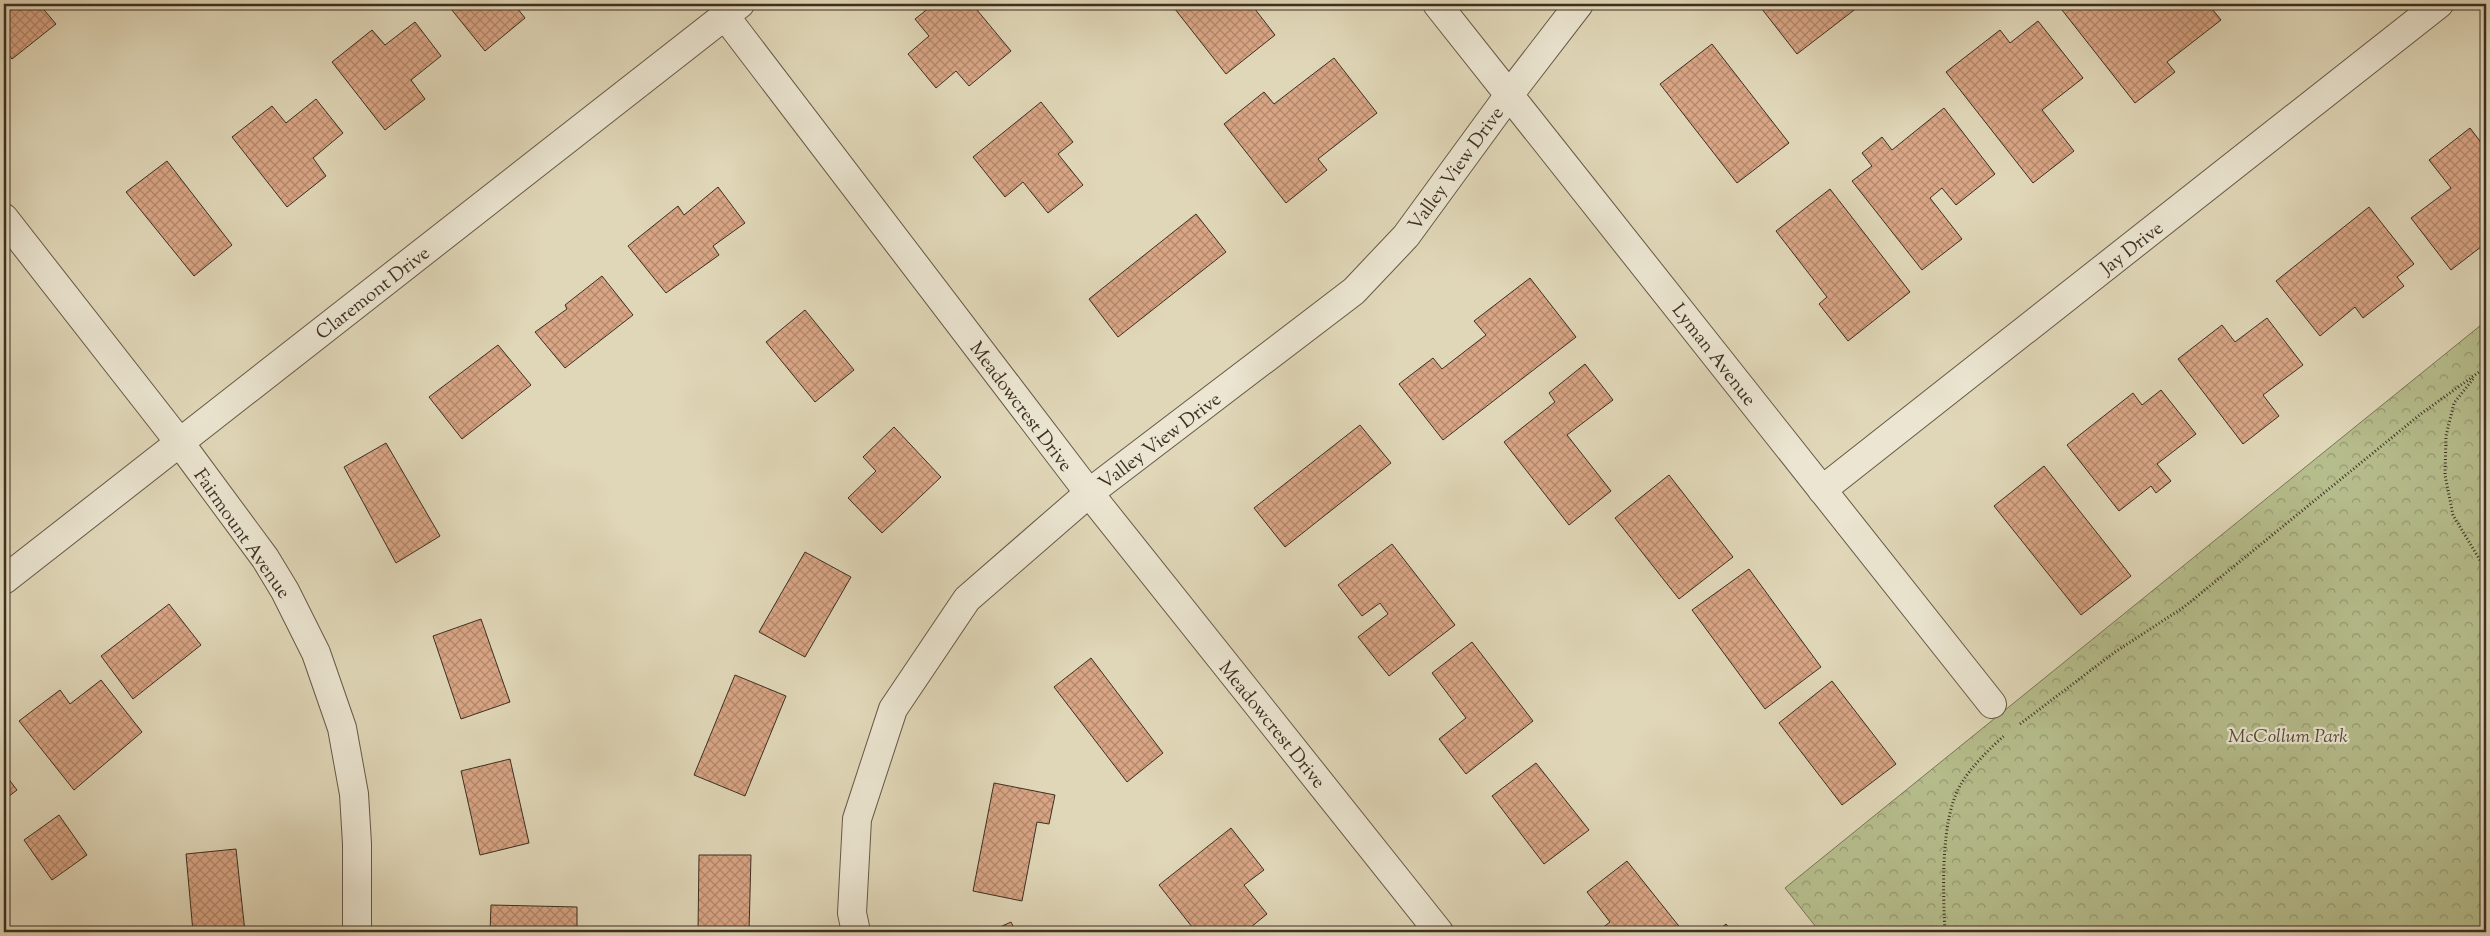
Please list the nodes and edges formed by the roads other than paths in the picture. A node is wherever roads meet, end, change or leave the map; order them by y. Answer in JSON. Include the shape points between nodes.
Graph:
{"nodes":[{"id":1,"x":1437,"y":4,"type":"edge"},
{"id":2,"x":1579,"y":4,"type":"edge"},
{"id":3,"x":2439,"y":4,"type":"edge"},
{"id":4,"x":732,"y":10,"type":"edge"},
{"id":5,"x":1509,"y":95,"type":"junction"},
{"id":6,"x":4,"y":218,"type":"edge"},
{"id":7,"x":180,"y":443,"type":"junction"},
{"id":8,"x":1822,"y":490,"type":"junction"},
{"id":9,"x":1088,"y":493,"type":"junction"},
{"id":10,"x":4,"y":580,"type":"edge"},
{"id":11,"x":1992,"y":704,"type":"dead end"},
{"id":12,"x":357,"y":932,"type":"edge"},
{"id":13,"x":856,"y":932,"type":"edge"},
{"id":14,"x":1439,"y":932,"type":"edge"}],
"edges":[{"from":1,"to":5,"type":"street","name":"Lyman Avenue"},
{"from":2,"to":5,"type":"street","name":"Valley View Drive"},
{"from":3,"to":8,"type":"street","name":"Jay Drive"},
{"from":4,"to":7,"type":"street","name":"Claremont Drive"},
{"from":4,"to":9,"type":"street","name":"Meadowcrest Drive"},
{"from":5,"to":8,"type":"street","name":"Lyman Avenue"},
{"from":5,"to":9,"type":"street","name":"Valley View Drive","via":[[1406,236],[1354,291]]},
{"from":6,"to":7,"type":"street","name":"Fairmount Avenue"},
{"from":7,"to":10,"type":"street","name":"Claremont Drive"},
{"from":7,"to":12,"type":"street","name":"Fairmount Avenue","via":[[265,558],[286,591],[316,653],[342,728],[354,794]]},
{"from":8,"to":11,"type":"street","name":"Lyman Avenue"},
{"from":9,"to":13,"type":"street","name":"Valley View Drive","via":[[967,599],[893,709],[857,819],[852,913]]},
{"from":9,"to":14,"type":"street","name":"Meadowcrest Drive"}]}
